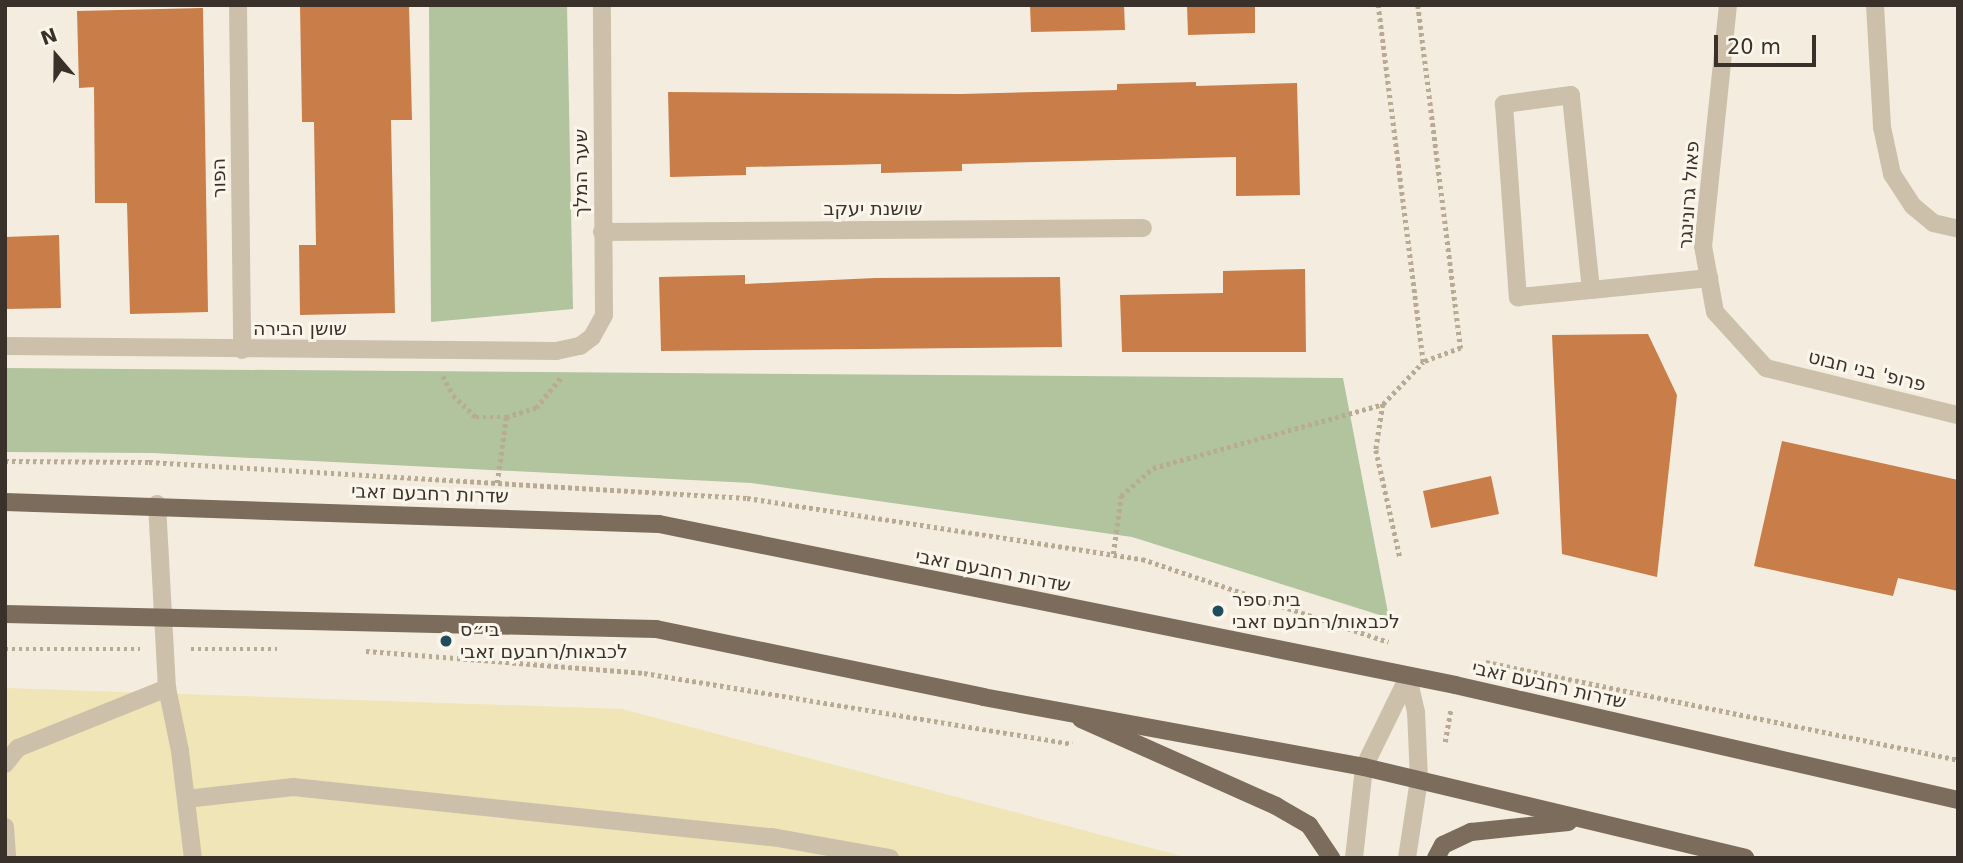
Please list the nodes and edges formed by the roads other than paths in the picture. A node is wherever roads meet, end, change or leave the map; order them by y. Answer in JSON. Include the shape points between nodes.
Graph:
{"nodes":[{"id":1,"x":238,"y":5,"type":"edge"},
{"id":2,"x":602,"y":5,"type":"edge"},
{"id":3,"x":1728,"y":5,"type":"edge"},
{"id":4,"x":1875,"y":5,"type":"edge"},
{"id":5,"x":1143,"y":228,"type":"dead end"},
{"id":6,"x":1958,"y":229,"type":"edge"},
{"id":7,"x":602,"y":232,"type":"junction"},
{"id":8,"x":1709,"y":278,"type":"junction"},
{"id":9,"x":1591,"y":290,"type":"junction"},
{"id":10,"x":592,"y":337,"type":"joint"},
{"id":11,"x":5,"y":346,"type":"edge"},
{"id":12,"x":242,"y":350,"type":"junction"},
{"id":13,"x":1766,"y":369,"type":"joint"},
{"id":14,"x":1958,"y":415,"type":"edge"},
{"id":15,"x":5,"y":502,"type":"edge"},
{"id":16,"x":157,"y":504,"type":"junction"},
{"id":17,"x":5,"y":614,"type":"edge"},
{"id":18,"x":164,"y":616,"type":"junction"},
{"id":19,"x":1408,"y":677,"type":"junction"},
{"id":20,"x":167,"y":688,"type":"junction"},
{"id":21,"x":1052,"y":707,"type":"junction"},
{"id":22,"x":6,"y":761,"type":"edge"},
{"id":23,"x":1364,"y":767,"type":"junction"},
{"id":24,"x":1419,"y":780,"type":"junction"},
{"id":25,"x":186,"y":799,"type":"junction"},
{"id":26,"x":1958,"y":800,"type":"edge"},
{"id":27,"x":1582,"y":820,"type":"junction"},
{"id":28,"x":5,"y":827,"type":"edge"},
{"id":29,"x":7,"y":858,"type":"edge"},
{"id":30,"x":192,"y":858,"type":"edge"},
{"id":31,"x":890,"y":858,"type":"edge"},
{"id":32,"x":1331,"y":858,"type":"edge"},
{"id":33,"x":1354,"y":858,"type":"edge"},
{"id":34,"x":1407,"y":858,"type":"edge"},
{"id":35,"x":1436,"y":858,"type":"edge"},
{"id":36,"x":1745,"y":858,"type":"edge"}],
"edges":[{"from":1,"to":12,"type":"street","name":"הפור"},
{"from":2,"to":7,"type":"street","name":"שער המלך"},
{"from":3,"to":8,"type":"street","name":"פאול גרונינגר","via":[[1703,246]]},
{"from":4,"to":6,"type":"street","via":[[1882,127],[1892,174],[1913,206],[1933,223]]},
{"from":5,"to":7,"type":"street","name":"שושנת יעקב"},
{"from":7,"to":10,"type":"street","name":"שער המלך","via":[[604,315]]},
{"from":8,"to":9,"type":"street"},
{"from":8,"to":13,"type":"street","name":"פאול גרונינגר","via":[[1715,312]]},
{"from":9,"to":9,"type":"street","via":[[1518,297],[1504,104],[1571,95]]},
{"from":10,"to":12,"type":"street","name":"שושן הבירה","via":[[576,347],[556,351]]},
{"from":11,"to":12,"type":"street","name":"שושן הבירה"},
{"from":13,"to":14,"type":"street","name":"פרופ' בני חבוט"},
{"from":15,"to":16,"type":"main road","name":"שדרות רחבעם זאבי"},
{"from":16,"to":18,"type":"street"},
{"from":16,"to":19,"type":"main road","name":"שדרות רחבעם זאבי","via":[[659,524]]},
{"from":17,"to":18,"type":"main road"},
{"from":18,"to":20,"type":"street"},
{"from":18,"to":21,"type":"main road","via":[[656,629],[983,697]]},
{"from":19,"to":23,"type":"street"},
{"from":19,"to":24,"type":"street","via":[[1416,712]]},
{"from":19,"to":26,"type":"main road","name":"שדרות רחבעם זאבי"},
{"from":20,"to":22,"type":"street","via":[[18,748]]},
{"from":20,"to":25,"type":"street"},
{"from":21,"to":23,"type":"main road"},
{"from":21,"to":32,"type":"main road","via":[[1276,806],[1309,825]]},
{"from":23,"to":24,"type":"main road"},
{"from":23,"to":33,"type":"street"},
{"from":24,"to":27,"type":"main road"},
{"from":24,"to":34,"type":"street"},
{"from":25,"to":30,"type":"street"},
{"from":25,"to":31,"type":"street","via":[[293,786],[772,837]]},
{"from":27,"to":35,"type":"main road","via":[[1471,832],[1443,845]]},
{"from":27,"to":36,"type":"main road"},
{"from":28,"to":29,"type":"street"}]}
